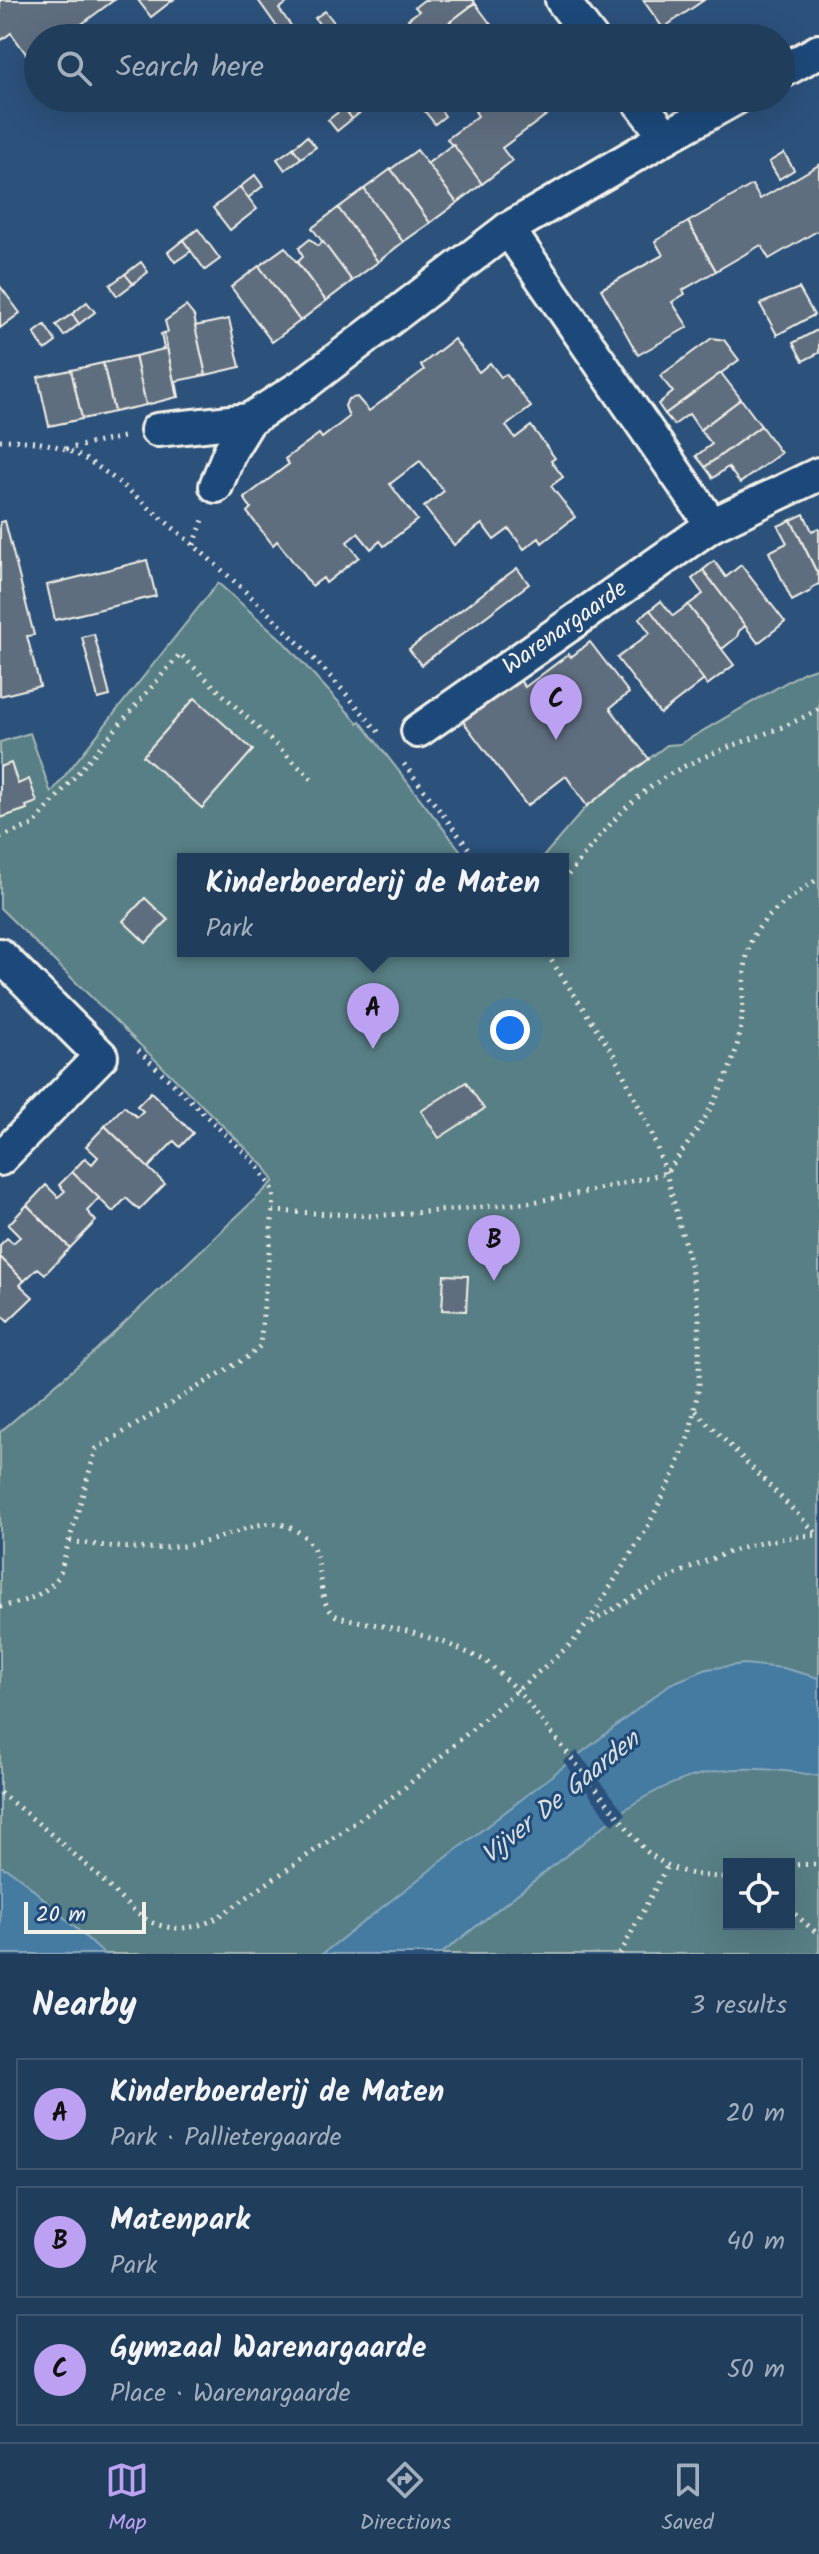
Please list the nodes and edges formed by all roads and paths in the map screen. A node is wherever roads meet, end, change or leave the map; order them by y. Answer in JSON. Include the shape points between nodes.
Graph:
{"nodes":[{"id":1,"x":562,"y":0,"type":"edge"},
{"id":2,"x":580,"y":24,"type":"edge"},
{"id":3,"x":819,"y":51,"type":"edge"},
{"id":4,"x":795,"y":64,"type":"edge"},
{"id":5,"x":647,"y":112,"type":"edge"},
{"id":6,"x":711,"y":112,"type":"edge"},
{"id":7,"x":666,"y":137,"type":"junction"},
{"id":8,"x":508,"y":229,"type":"junction"},
{"id":9,"x":249,"y":420,"type":"junction"},
{"id":10,"x":157,"y":430,"type":"joint"},
{"id":11,"x":0,"y":440,"type":"edge"},
{"id":12,"x":65,"y":449,"type":"junction"},
{"id":13,"x":819,"y":474,"type":"edge"},
{"id":14,"x":216,"y":486,"type":"dead end"},
{"id":15,"x":712,"y":525,"type":"junction"},
{"id":16,"x":819,"y":709,"type":"edge"},
{"id":17,"x":418,"y":731,"type":"dead end"},
{"id":18,"x":383,"y":737,"type":"dead end"},
{"id":19,"x":402,"y":761,"type":"dead end"},
{"id":20,"x":316,"y":783,"type":"dead end"},
{"id":21,"x":0,"y":837,"type":"edge"},
{"id":22,"x":472,"y":853,"type":"edge"},
{"id":23,"x":569,"y":874,"type":"edge"},
{"id":24,"x":819,"y":878,"type":"edge"},
{"id":25,"x":0,"y":955,"type":"edge"},
{"id":26,"x":549,"y":957,"type":"edge"},
{"id":27,"x":101,"y":1056,"type":"junction"},
{"id":28,"x":0,"y":1159,"type":"edge"},
{"id":29,"x":666,"y":1173,"type":"junction"},
{"id":30,"x":273,"y":1211,"type":"junction"},
{"id":31,"x":696,"y":1411,"type":"junction"},
{"id":32,"x":818,"y":1535,"type":"edge"},
{"id":33,"x":70,"y":1541,"type":"junction"},
{"id":34,"x":0,"y":1607,"type":"edge"},
{"id":35,"x":587,"y":1624,"type":"junction"},
{"id":36,"x":518,"y":1691,"type":"junction"},
{"id":37,"x":0,"y":1793,"type":"edge"},
{"id":38,"x":819,"y":1864,"type":"edge"},
{"id":39,"x":795,"y":1865,"type":"edge"},
{"id":40,"x":667,"y":1866,"type":"junction"},
{"id":41,"x":723,"y":1877,"type":"edge"},
{"id":42,"x":795,"y":1914,"type":"edge"},
{"id":43,"x":819,"y":1935,"type":"edge"},
{"id":44,"x":620,"y":1954,"type":"edge"}],
"edges":[{"from":1,"to":2,"type":"street"},
{"from":3,"to":4,"type":"street"},
{"from":5,"to":7,"type":"street"},
{"from":6,"to":7,"type":"street"},
{"from":7,"to":8,"type":"street"},
{"from":8,"to":9,"type":"street","via":[[302,386]]},
{"from":8,"to":15,"type":"street"},
{"from":9,"to":10,"type":"street"},
{"from":9,"to":14,"type":"street"},
{"from":10,"to":12,"type":"path"},
{"from":11,"to":12,"type":"path"},
{"from":12,"to":18,"type":"path","via":[[142,502],[274,617]]},
{"from":13,"to":15,"type":"street","name":"Warenargaarde"},
{"from":15,"to":17,"type":"street","name":"Warenargaarde"},
{"from":16,"to":23,"type":"path","via":[[664,778],[620,813]]},
{"from":19,"to":22,"type":"path"},
{"from":20,"to":21,"type":"path","via":[[180,654],[33,825]]},
{"from":24,"to":29,"type":"path","via":[[763,922],[752,939],[734,1056],[708,1110]]},
{"from":25,"to":27,"type":"street"},
{"from":26,"to":29,"type":"path","via":[[614,1055]]},
{"from":27,"to":28,"type":"street"},
{"from":27,"to":30,"type":"path","via":[[124,1036],[261,1169],[272,1188]]},
{"from":29,"to":30,"type":"path","via":[[533,1202],[463,1209],[373,1216]]},
{"from":29,"to":31,"type":"path","via":[[699,1314]]},
{"from":30,"to":33,"type":"path","via":[[260,1346],[96,1449]]},
{"from":31,"to":32,"type":"path"},
{"from":31,"to":35,"type":"path","via":[[665,1493]]},
{"from":32,"to":35,"type":"path","via":[[770,1541],[684,1570]]},
{"from":33,"to":34,"type":"path","via":[[53,1584]]},
{"from":33,"to":36,"type":"path","via":[[161,1549],[265,1522],[280,1524],[315,1548],[330,1613],[446,1643],[486,1661]]},
{"from":35,"to":36,"type":"path"},
{"from":36,"to":37,"type":"path","via":[[368,1815],[217,1918],[194,1927],[170,1928],[144,1917]]},
{"from":36,"to":40,"type":"path","via":[[644,1849]]},
{"from":38,"to":39,"type":"path"},
{"from":40,"to":41,"type":"path","via":[[701,1877]]},
{"from":40,"to":44,"type":"path"},
{"from":42,"to":43,"type":"path"}]}
